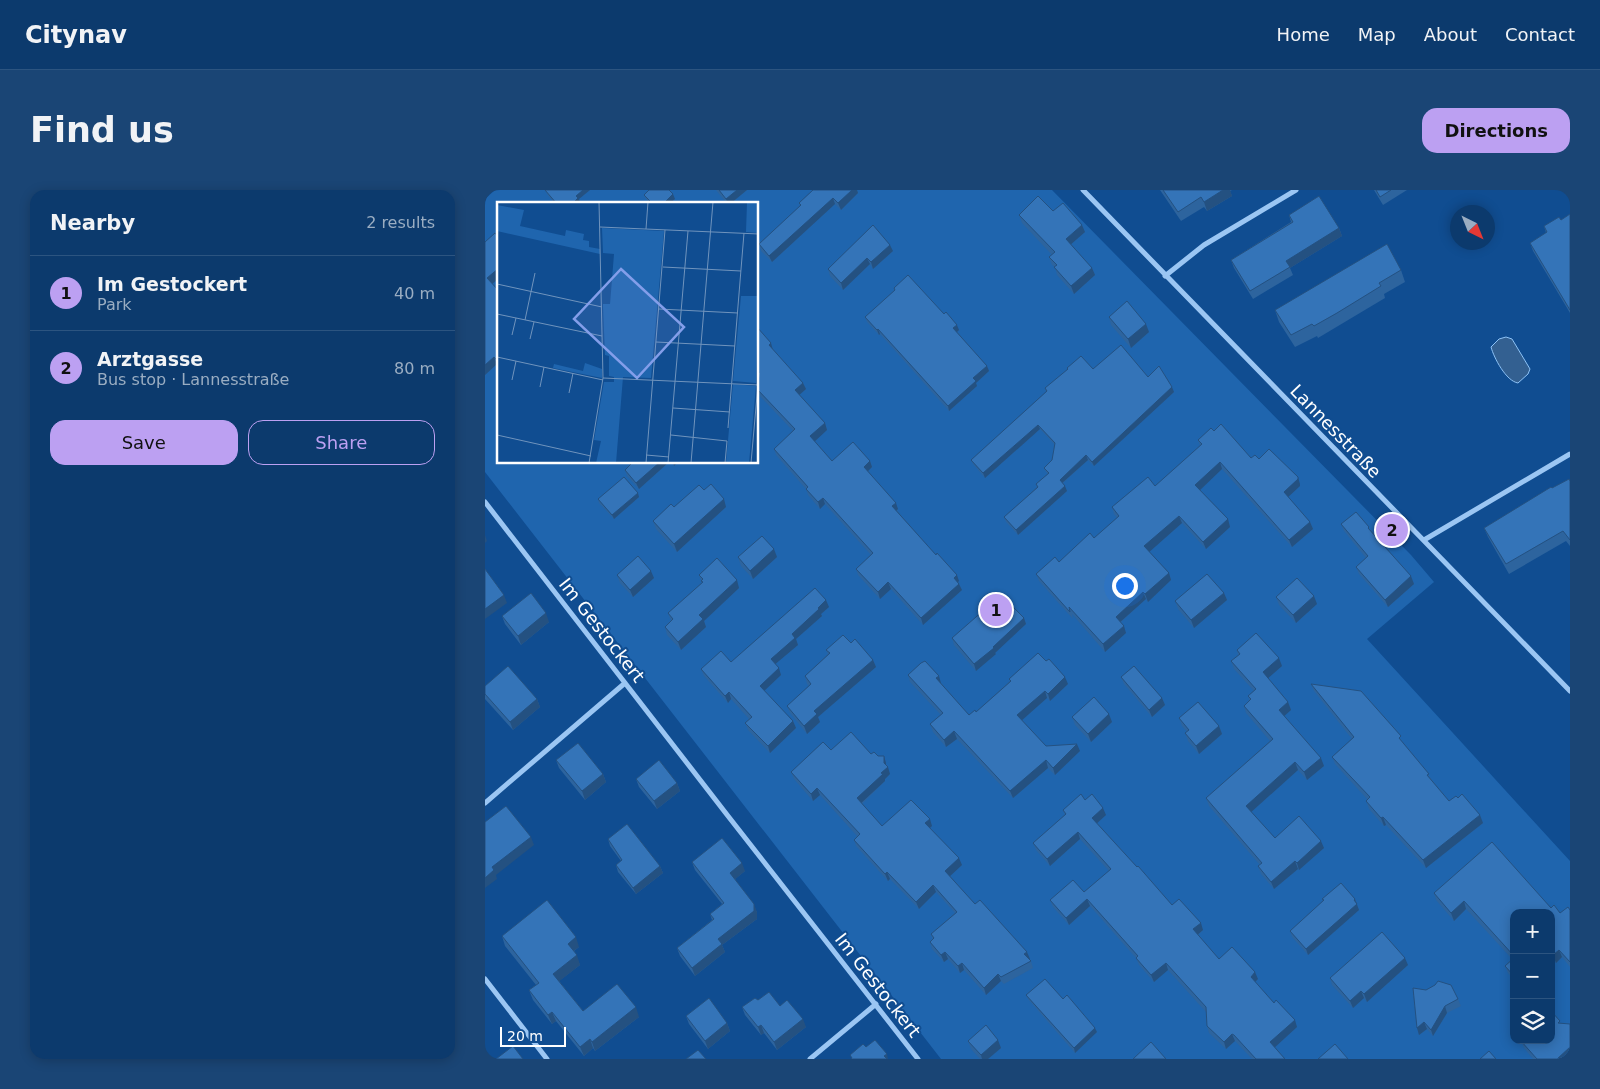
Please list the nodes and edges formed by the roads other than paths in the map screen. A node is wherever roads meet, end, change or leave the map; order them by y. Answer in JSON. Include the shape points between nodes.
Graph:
{"nodes":[{"id":1,"x":1083,"y":190,"type":"edge"},
{"id":2,"x":1296,"y":190,"type":"edge"},
{"id":3,"x":1165,"y":276,"type":"junction"},
{"id":4,"x":1570,"y":454,"type":"edge"},
{"id":5,"x":485,"y":502,"type":"edge"},
{"id":6,"x":1424,"y":540,"type":"junction"},
{"id":7,"x":625,"y":683,"type":"junction"},
{"id":8,"x":1570,"y":691,"type":"edge"},
{"id":9,"x":485,"y":803,"type":"edge"},
{"id":10,"x":485,"y":979,"type":"edge"},
{"id":11,"x":875,"y":1004,"type":"junction"},
{"id":12,"x":547,"y":1059,"type":"edge"},
{"id":13,"x":810,"y":1059,"type":"edge"},
{"id":14,"x":918,"y":1059,"type":"edge"}],
"edges":[{"from":1,"to":3,"type":"street","name":"Lannesstraße"},
{"from":2,"to":3,"type":"street","via":[[1204,245]]},
{"from":3,"to":6,"type":"street","name":"Lannesstraße"},
{"from":4,"to":6,"type":"street"},
{"from":5,"to":7,"type":"street","name":"Im Gestockert"},
{"from":6,"to":8,"type":"street","name":"Lannesstraße"},
{"from":7,"to":9,"type":"street"},
{"from":7,"to":11,"type":"street","name":"Im Gestockert"},
{"from":10,"to":12,"type":"street"},
{"from":11,"to":13,"type":"street"},
{"from":11,"to":14,"type":"street","name":"Im Gestockert"}]}
